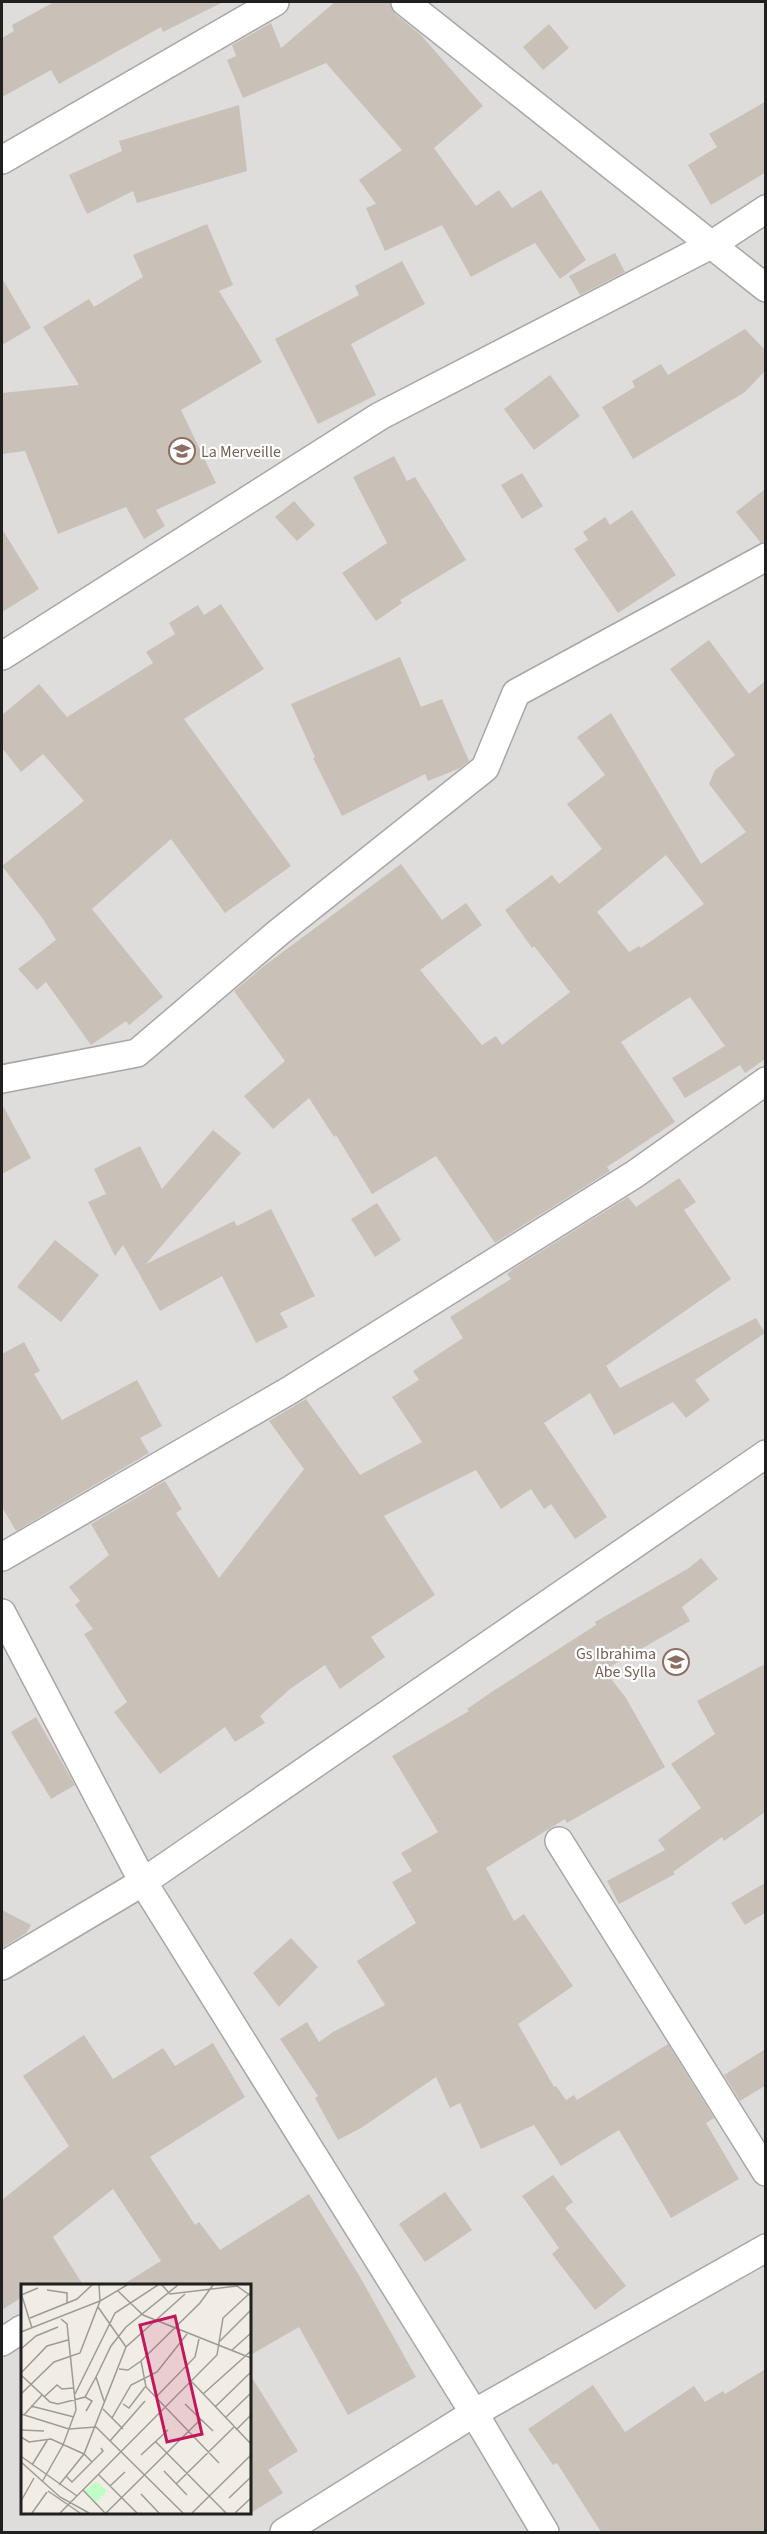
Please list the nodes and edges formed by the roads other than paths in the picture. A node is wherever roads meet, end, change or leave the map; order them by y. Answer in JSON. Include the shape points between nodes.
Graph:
{"nodes":[{"id":1,"x":276,"y":2,"type":"edge"},
{"id":2,"x":405,"y":2,"type":"edge"},
{"id":3,"x":2,"y":160,"type":"edge"},
{"id":4,"x":765,"y":209,"type":"edge"},
{"id":5,"x":711,"y":245,"type":"junction"},
{"id":6,"x":765,"y":288,"type":"edge"},
{"id":7,"x":765,"y":557,"type":"edge"},
{"id":8,"x":2,"y":656,"type":"edge"},
{"id":9,"x":2,"y":1079,"type":"edge"},
{"id":10,"x":765,"y":1081,"type":"edge"},
{"id":11,"x":765,"y":1454,"type":"edge"},
{"id":12,"x":2,"y":1557,"type":"edge"},
{"id":13,"x":2,"y":1613,"type":"edge"},
{"id":14,"x":559,"y":1841,"type":"dead end"},
{"id":15,"x":142,"y":1882,"type":"junction"},
{"id":16,"x":2,"y":1966,"type":"edge"},
{"id":17,"x":765,"y":2172,"type":"edge"},
{"id":18,"x":765,"y":2248,"type":"edge"},
{"id":19,"x":21,"y":2330,"type":"edge"},
{"id":20,"x":2,"y":2342,"type":"edge"},
{"id":21,"x":474,"y":2413,"type":"junction"},
{"id":22,"x":284,"y":2532,"type":"edge"},
{"id":23,"x":545,"y":2532,"type":"edge"}],
"edges":[{"from":1,"to":3,"type":"street"},
{"from":2,"to":5,"type":"street"},
{"from":4,"to":5,"type":"street"},
{"from":5,"to":6,"type":"street"},
{"from":5,"to":8,"type":"street","via":[[380,416]]},
{"from":7,"to":9,"type":"street","via":[[516,693],[485,768],[279,932],[137,1053]]},
{"from":10,"to":12,"type":"street","via":[[635,1174],[290,1390]]},
{"from":11,"to":15,"type":"street"},
{"from":13,"to":15,"type":"street"},
{"from":14,"to":17,"type":"street"},
{"from":15,"to":16,"type":"street"},
{"from":15,"to":21,"type":"street"},
{"from":18,"to":21,"type":"street"},
{"from":19,"to":20,"type":"street"},
{"from":21,"to":22,"type":"street"},
{"from":21,"to":23,"type":"street"}]}
